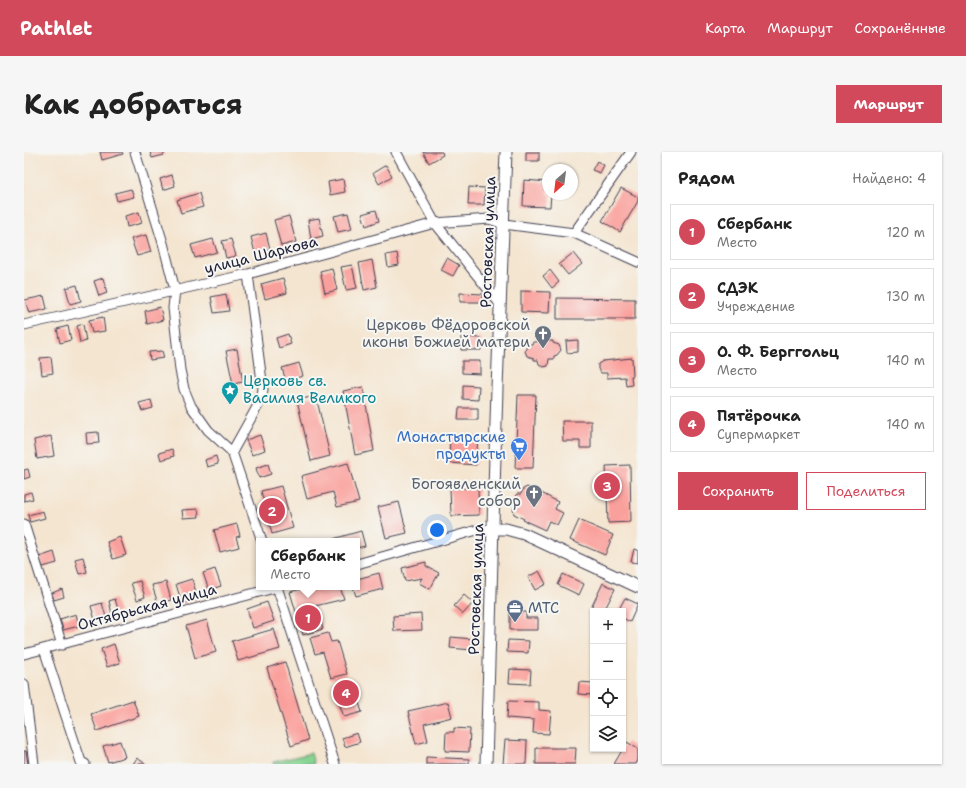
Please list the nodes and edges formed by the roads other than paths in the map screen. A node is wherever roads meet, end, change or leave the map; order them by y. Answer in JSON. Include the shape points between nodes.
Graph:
{"nodes":[{"id":1,"x":135,"y":152,"type":"edge"},
{"id":2,"x":396,"y":152,"type":"edge"},
{"id":3,"x":506,"y":152,"type":"edge"},
{"id":4,"x":631,"y":152,"type":"edge"},
{"id":5,"x":435,"y":223,"type":"junction"},
{"id":6,"x":504,"y":224,"type":"junction"},
{"id":7,"x":574,"y":233,"type":"junction"},
{"id":8,"x":638,"y":262,"type":"edge"},
{"id":9,"x":248,"y":274,"type":"junction"},
{"id":10,"x":175,"y":290,"type":"junction"},
{"id":11,"x":500,"y":304,"type":"junction"},
{"id":12,"x":24,"y":325,"type":"edge"},
{"id":13,"x":232,"y":452,"type":"junction"},
{"id":14,"x":24,"y":524,"type":"edge"},
{"id":15,"x":493,"y":529,"type":"junction"},
{"id":16,"x":261,"y":538,"type":"edge"},
{"id":17,"x":360,"y":563,"type":"edge"},
{"id":18,"x":638,"y":587,"type":"edge"},
{"id":19,"x":267,"y":590,"type":"edge"},
{"id":20,"x":279,"y":590,"type":"edge"},
{"id":21,"x":62,"y":645,"type":"junction"},
{"id":22,"x":44,"y":650,"type":"junction"},
{"id":23,"x":24,"y":654,"type":"edge"},
{"id":24,"x":24,"y":684,"type":"edge"},
{"id":25,"x":34,"y":764,"type":"edge"},
{"id":26,"x":85,"y":764,"type":"edge"},
{"id":27,"x":336,"y":764,"type":"edge"},
{"id":28,"x":486,"y":764,"type":"edge"}],
"edges":[{"from":1,"to":10,"type":"street"},
{"from":2,"to":5,"type":"street"},
{"from":3,"to":6,"type":"main road","name":"Ростовская улица"},
{"from":4,"to":7,"type":"street"},
{"from":5,"to":6,"type":"street","name":"улица Шаркова","via":[[489,219]]},
{"from":5,"to":9,"type":"street","name":"улица Шаркова"},
{"from":5,"to":11,"type":"street"},
{"from":6,"to":7,"type":"street","name":"улица Шаркова"},
{"from":6,"to":11,"type":"main road","name":"Ростовская улица"},
{"from":7,"to":8,"type":"street","name":"улица Шаркова"},
{"from":9,"to":10,"type":"street","name":"улица Шаркова"},
{"from":9,"to":13,"type":"street","via":[[263,389],[261,400]]},
{"from":10,"to":12,"type":"street","name":"улица Шаркова"},
{"from":10,"to":13,"type":"street","via":[[173,308],[184,389],[190,406],[208,430]]},
{"from":11,"to":15,"type":"main road","name":"Ростовская улица"},
{"from":13,"to":16,"type":"street"},
{"from":14,"to":21,"type":"street"},
{"from":15,"to":17,"type":"street","via":[[477,530]]},
{"from":15,"to":18,"type":"main road","via":[[506,529],[524,534]]},
{"from":15,"to":28,"type":"main road","name":"Ростовская улица"},
{"from":19,"to":21,"type":"street","name":"Октябрьская улица"},
{"from":20,"to":27,"type":"street"},
{"from":21,"to":22,"type":"street","name":"Октябрьская улица"},
{"from":22,"to":23,"type":"street","name":"Октябрьская улица"},
{"from":22,"to":26,"type":"street","via":[[81,762]]},
{"from":24,"to":25,"type":"street"}]}
